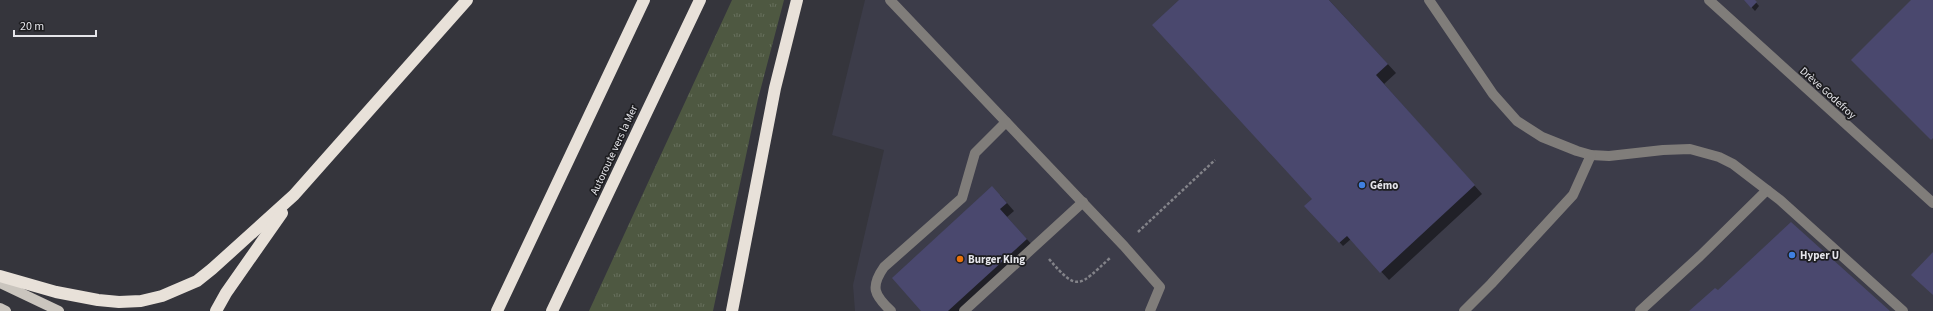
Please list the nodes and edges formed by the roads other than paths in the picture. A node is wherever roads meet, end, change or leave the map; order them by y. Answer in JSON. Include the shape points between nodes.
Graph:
{"nodes":[{"id":1,"x":467,"y":0,"type":"edge"},
{"id":2,"x":644,"y":0,"type":"edge"},
{"id":3,"x":700,"y":0,"type":"edge"},
{"id":4,"x":797,"y":0,"type":"edge"},
{"id":5,"x":890,"y":0,"type":"edge"},
{"id":6,"x":1429,"y":0,"type":"edge"},
{"id":7,"x":1709,"y":0,"type":"edge"},
{"id":8,"x":1006,"y":122,"type":"junction"},
{"id":9,"x":1591,"y":155,"type":"junction"},
{"id":10,"x":1767,"y":190,"type":"junction"},
{"id":11,"x":294,"y":195,"type":"junction"},
{"id":12,"x":1083,"y":202,"type":"junction"},
{"id":13,"x":1933,"y":203,"type":"edge"},
{"id":14,"x":0,"y":276,"type":"edge"},
{"id":15,"x":0,"y":283,"type":"edge"},
{"id":16,"x":0,"y":308,"type":"edge"},
{"id":17,"x":732,"y":310,"type":"edge"},
{"id":18,"x":6,"y":311,"type":"edge"},
{"id":19,"x":59,"y":311,"type":"edge"},
{"id":20,"x":216,"y":311,"type":"edge"},
{"id":21,"x":497,"y":311,"type":"edge"},
{"id":22,"x":552,"y":311,"type":"edge"},
{"id":23,"x":890,"y":311,"type":"edge"},
{"id":24,"x":964,"y":311,"type":"edge"},
{"id":25,"x":1150,"y":311,"type":"edge"},
{"id":26,"x":1464,"y":311,"type":"edge"},
{"id":27,"x":1640,"y":311,"type":"edge"},
{"id":28,"x":1903,"y":311,"type":"edge"}],
"edges":[{"from":1,"to":11,"type":"highway"},
{"from":2,"to":21,"type":"highway"},
{"from":3,"to":22,"type":"highway","name":"Autoroute vers la Mer"},
{"from":4,"to":17,"type":"highway","via":[[776,88]]},
{"from":5,"to":8,"type":"street"},
{"from":6,"to":9,"type":"street","via":[[1493,94],[1517,122],[1550,140]]},
{"from":7,"to":13,"type":"street","name":"Drève Godefroy"},
{"from":8,"to":12,"type":"street"},
{"from":8,"to":23,"type":"street","via":[[975,154],[962,198],[884,267],[877,278],[876,294]]},
{"from":9,"to":10,"type":"street","via":[[1609,156],[1678,149],[1707,153],[1733,164]]},
{"from":9,"to":26,"type":"street","via":[[1573,195]]},
{"from":10,"to":27,"type":"street"},
{"from":10,"to":28,"type":"street"},
{"from":11,"to":14,"type":"highway","via":[[197,281],[162,296],[141,301],[98,300],[56,292]]},
{"from":11,"to":20,"type":"highway"},
{"from":12,"to":24,"type":"street"},
{"from":12,"to":25,"type":"street","via":[[1160,287]]},
{"from":15,"to":19,"type":"main road"},
{"from":16,"to":18,"type":"main road"}]}
